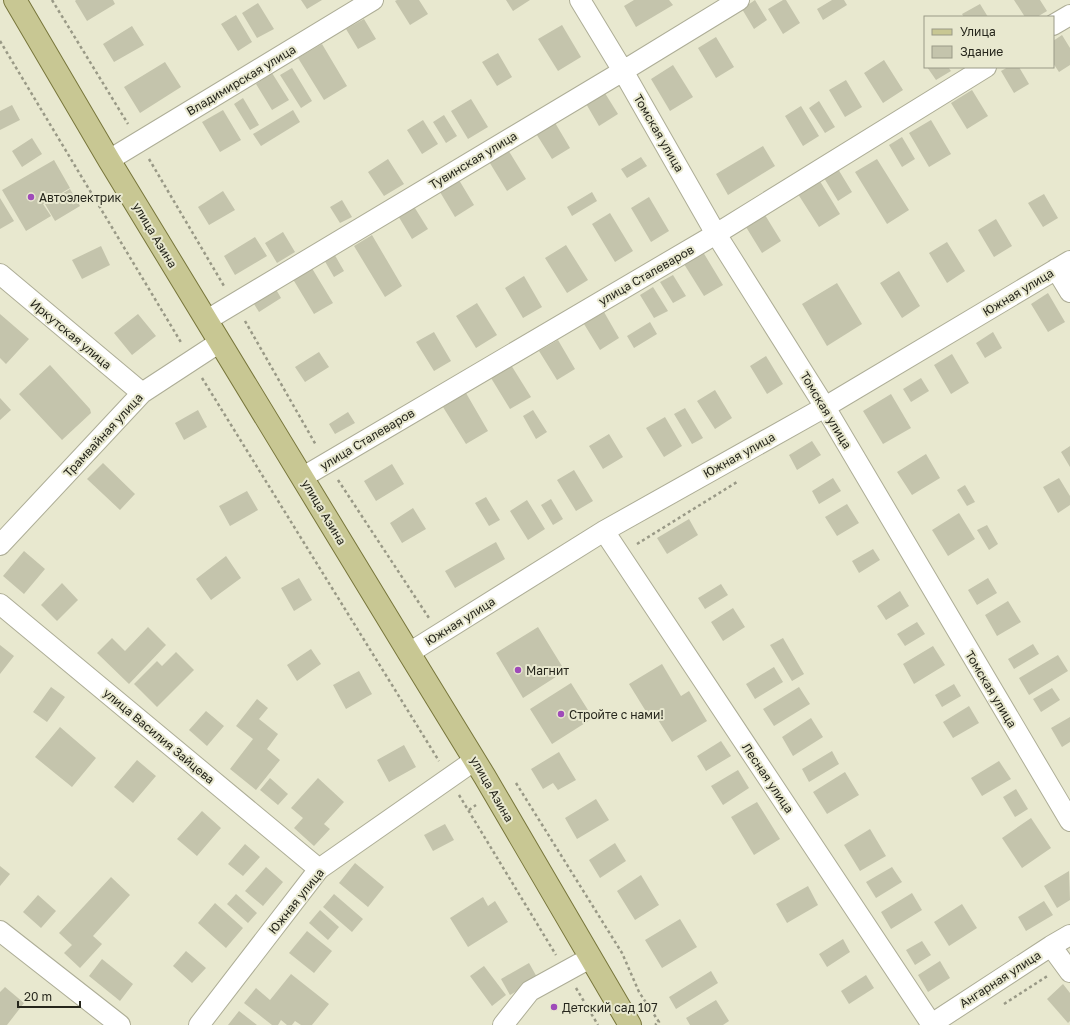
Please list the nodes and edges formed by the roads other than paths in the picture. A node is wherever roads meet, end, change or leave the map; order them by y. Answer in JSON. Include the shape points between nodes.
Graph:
{"nodes":[{"id":1,"x":15,"y":0,"type":"edge"},
{"id":2,"x":373,"y":0,"type":"edge"},
{"id":3,"x":580,"y":0,"type":"edge"},
{"id":4,"x":739,"y":0,"type":"edge"},
{"id":5,"x":1070,"y":15,"type":"edge"},
{"id":6,"x":1054,"y":24,"type":"edge"},
{"id":7,"x":984,"y":68,"type":"edge"},
{"id":8,"x":623,"y":71,"type":"junction"},
{"id":9,"x":109,"y":160,"type":"junction"},
{"id":10,"x":716,"y":234,"type":"junction"},
{"id":11,"x":1063,"y":265,"type":"edge"},
{"id":12,"x":0,"y":274,"type":"edge"},
{"id":13,"x":1070,"y":292,"type":"edge"},
{"id":14,"x":207,"y":320,"type":"junction"},
{"id":15,"x":220,"y":342,"type":"junction"},
{"id":16,"x":142,"y":393,"type":"junction"},
{"id":17,"x":825,"y":407,"type":"junction"},
{"id":18,"x":303,"y":477,"type":"junction"},
{"id":19,"x":604,"y":531,"type":"junction"},
{"id":20,"x":0,"y":545,"type":"edge"},
{"id":21,"x":0,"y":604,"type":"edge"},
{"id":22,"x":409,"y":652,"type":"junction"},
{"id":23,"x":475,"y":760,"type":"junction"},
{"id":24,"x":1070,"y":821,"type":"edge"},
{"id":25,"x":319,"y":869,"type":"junction"},
{"id":26,"x":0,"y":931,"type":"edge"},
{"id":27,"x":1070,"y":935,"type":"edge"},
{"id":28,"x":1052,"y":946,"type":"junction"},
{"id":29,"x":590,"y":958,"type":"junction"},
{"id":30,"x":1069,"y":970,"type":"edge"},
{"id":31,"x":120,"y":1025,"type":"edge"},
{"id":32,"x":199,"y":1025,"type":"edge"},
{"id":33,"x":503,"y":1025,"type":"edge"},
{"id":34,"x":630,"y":1025,"type":"edge"},
{"id":35,"x":931,"y":1025,"type":"edge"}],
"edges":[{"from":1,"to":9,"type":"main road","name":"улица Азина"},
{"from":2,"to":9,"type":"street","name":"Владимирская улица"},
{"from":3,"to":8,"type":"street","name":"Томская улица"},
{"from":4,"to":8,"type":"street","name":"Тувинская улица"},
{"from":5,"to":6,"type":"street"},
{"from":7,"to":10,"type":"street","name":"улица Сталеваров"},
{"from":8,"to":10,"type":"street","name":"Томская улица"},
{"from":8,"to":14,"type":"street","name":"Тувинская улица"},
{"from":9,"to":14,"type":"main road","name":"улица Азина"},
{"from":10,"to":17,"type":"street","name":"Томская улица"},
{"from":10,"to":18,"type":"street","name":"улица Сталеваров"},
{"from":11,"to":13,"type":"street"},
{"from":11,"to":17,"type":"street","name":"Южная улица"},
{"from":12,"to":16,"type":"street","name":"Иркутская улица"},
{"from":14,"to":15,"type":"main road","name":"улица Азина"},
{"from":15,"to":16,"type":"street","name":"Трамвайная улица"},
{"from":15,"to":18,"type":"main road","name":"улица Азина"},
{"from":16,"to":20,"type":"street","name":"Трамвайная улица"},
{"from":17,"to":19,"type":"street","name":"Южная улица"},
{"from":17,"to":24,"type":"street","name":"Томская улица"},
{"from":18,"to":22,"type":"main road","name":"улица Азина"},
{"from":19,"to":22,"type":"street","name":"Южная улица"},
{"from":19,"to":35,"type":"street","name":"Лесная улица"},
{"from":21,"to":25,"type":"street","name":"улица Василия Зайцева"},
{"from":22,"to":23,"type":"main road","name":"улица Азина"},
{"from":23,"to":25,"type":"street","name":"Южная улица"},
{"from":23,"to":29,"type":"main road","name":"улица Азина"},
{"from":25,"to":32,"type":"street","name":"Южная улица"},
{"from":26,"to":31,"type":"street"},
{"from":27,"to":28,"type":"street","name":"Ангарная улица"},
{"from":28,"to":30,"type":"street"},
{"from":28,"to":35,"type":"street","name":"Ангарная улица"},
{"from":29,"to":33,"type":"street","via":[[530,991]]},
{"from":29,"to":34,"type":"main road","name":"улица Азина"}]}
